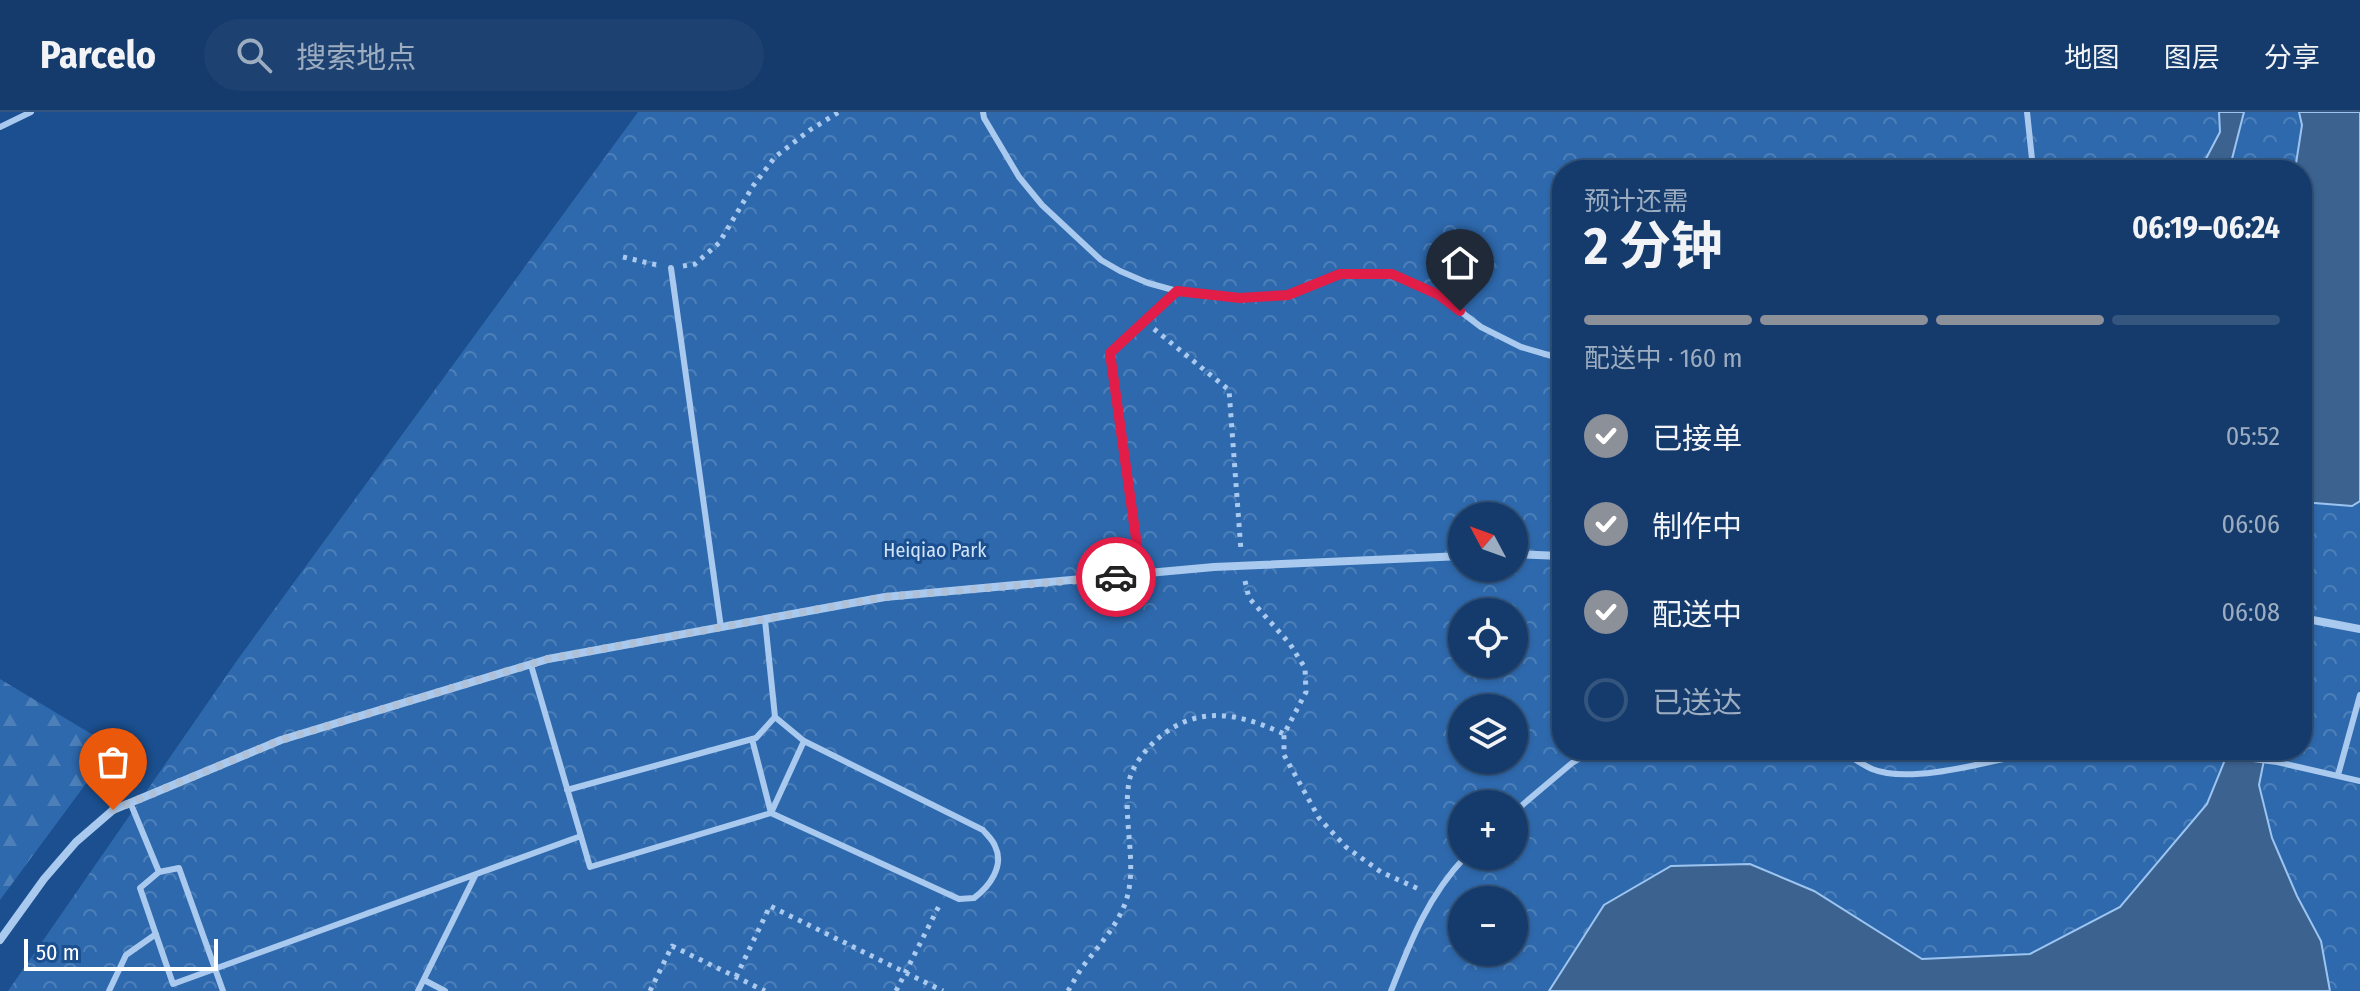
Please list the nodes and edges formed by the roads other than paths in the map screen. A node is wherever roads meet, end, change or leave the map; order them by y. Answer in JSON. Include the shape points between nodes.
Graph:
{"nodes":[{"id":1,"x":31,"y":112,"type":"edge"},
{"id":2,"x":983,"y":112,"type":"edge"},
{"id":3,"x":2027,"y":112,"type":"edge"},
{"id":4,"x":0,"y":127,"type":"edge"},
{"id":5,"x":2032,"y":160,"type":"edge"},
{"id":6,"x":671,"y":268,"type":"road end"},
{"id":7,"x":1177,"y":291,"type":"junction"},
{"id":8,"x":1552,"y":356,"type":"edge"},
{"id":9,"x":1528,"y":555,"type":"edge"},
{"id":10,"x":1552,"y":556,"type":"edge"},
{"id":11,"x":1448,"y":557,"type":"edge"},
{"id":12,"x":1141,"y":574,"type":"junction"},
{"id":13,"x":765,"y":620,"type":"junction"},
{"id":14,"x":2312,"y":620,"type":"edge"},
{"id":15,"x":721,"y":628,"type":"junction"},
{"id":16,"x":2360,"y":629,"type":"edge"},
{"id":17,"x":531,"y":665,"type":"junction"},
{"id":18,"x":2360,"y":695,"type":"edge"},
{"id":19,"x":775,"y":717,"type":"junction"},
{"id":20,"x":752,"y":739,"type":"junction"},
{"id":21,"x":804,"y":741,"type":"junction"},
{"id":22,"x":1577,"y":760,"type":"edge"},
{"id":23,"x":1857,"y":760,"type":"edge"},
{"id":24,"x":1993,"y":760,"type":"edge"},
{"id":25,"x":2263,"y":760,"type":"edge"},
{"id":26,"x":2338,"y":775,"type":"junction"},
{"id":27,"x":2360,"y":781,"type":"edge"},
{"id":28,"x":567,"y":790,"type":"junction"},
{"id":29,"x":1528,"y":800,"type":"edge"},
{"id":30,"x":130,"y":802,"type":"junction"},
{"id":31,"x":771,"y":813,"type":"junction"},
{"id":32,"x":581,"y":836,"type":"junction"},
{"id":33,"x":1453,"y":870,"type":"edge"},
{"id":34,"x":159,"y":872,"type":"junction"},
{"id":35,"x":475,"y":875,"type":"junction"},
{"id":36,"x":156,"y":934,"type":"junction"},
{"id":37,"x":0,"y":940,"type":"edge"},
{"id":38,"x":215,"y":969,"type":"junction"},
{"id":39,"x":424,"y":980,"type":"junction"},
{"id":40,"x":109,"y":991,"type":"edge"},
{"id":41,"x":223,"y":991,"type":"edge"},
{"id":42,"x":418,"y":991,"type":"edge"},
{"id":43,"x":445,"y":991,"type":"edge"},
{"id":44,"x":1391,"y":991,"type":"edge"}],
"edges":[{"from":1,"to":4,"type":"lane"},
{"from":2,"to":7,"type":"lane","via":[[1019,177],[1079,240],[1120,271]]},
{"from":3,"to":5,"type":"lane"},
{"from":6,"to":15,"type":"lane"},
{"from":7,"to":8,"type":"lane","via":[[1240,298],[1288,295],[1340,274],[1392,274],[1439,295],[1481,327]]},
{"from":7,"to":12,"type":"lane","via":[[1110,353]]},
{"from":9,"to":10,"type":"street"},
{"from":11,"to":12,"type":"street"},
{"from":12,"to":13,"type":"street","via":[[885,597]]},
{"from":13,"to":15,"type":"street"},
{"from":13,"to":19,"type":"lane"},
{"from":14,"to":16,"type":"street"},
{"from":15,"to":17,"type":"street"},
{"from":17,"to":28,"type":"lane"},
{"from":17,"to":30,"type":"street","via":[[281,740]]},
{"from":18,"to":26,"type":"lane"},
{"from":19,"to":20,"type":"lane"},
{"from":19,"to":21,"type":"lane"},
{"from":20,"to":28,"type":"lane"},
{"from":20,"to":31,"type":"lane"},
{"from":21,"to":31,"type":"lane"},
{"from":21,"to":31,"type":"lane","via":[[983,830],[998,850],[991,882],[974,898],[959,899]]},
{"from":22,"to":29,"type":"lane"},
{"from":23,"to":24,"type":"lane","via":[[1893,774],[1922,774]]},
{"from":25,"to":26,"type":"lane"},
{"from":26,"to":27,"type":"lane"},
{"from":28,"to":32,"type":"lane"},
{"from":30,"to":34,"type":"lane"},
{"from":30,"to":37,"type":"street","via":[[76,842]]},
{"from":31,"to":32,"type":"lane","via":[[590,867]]},
{"from":32,"to":35,"type":"lane"},
{"from":33,"to":44,"type":"lane","via":[[1423,915]]},
{"from":34,"to":36,"type":"lane","via":[[140,888]]},
{"from":34,"to":38,"type":"lane","via":[[179,868]]},
{"from":35,"to":38,"type":"lane"},
{"from":35,"to":39,"type":"lane"},
{"from":36,"to":38,"type":"lane","via":[[173,984]]},
{"from":36,"to":40,"type":"lane","via":[[126,955]]},
{"from":38,"to":41,"type":"lane"},
{"from":39,"to":42,"type":"lane"},
{"from":39,"to":43,"type":"lane"}]}
